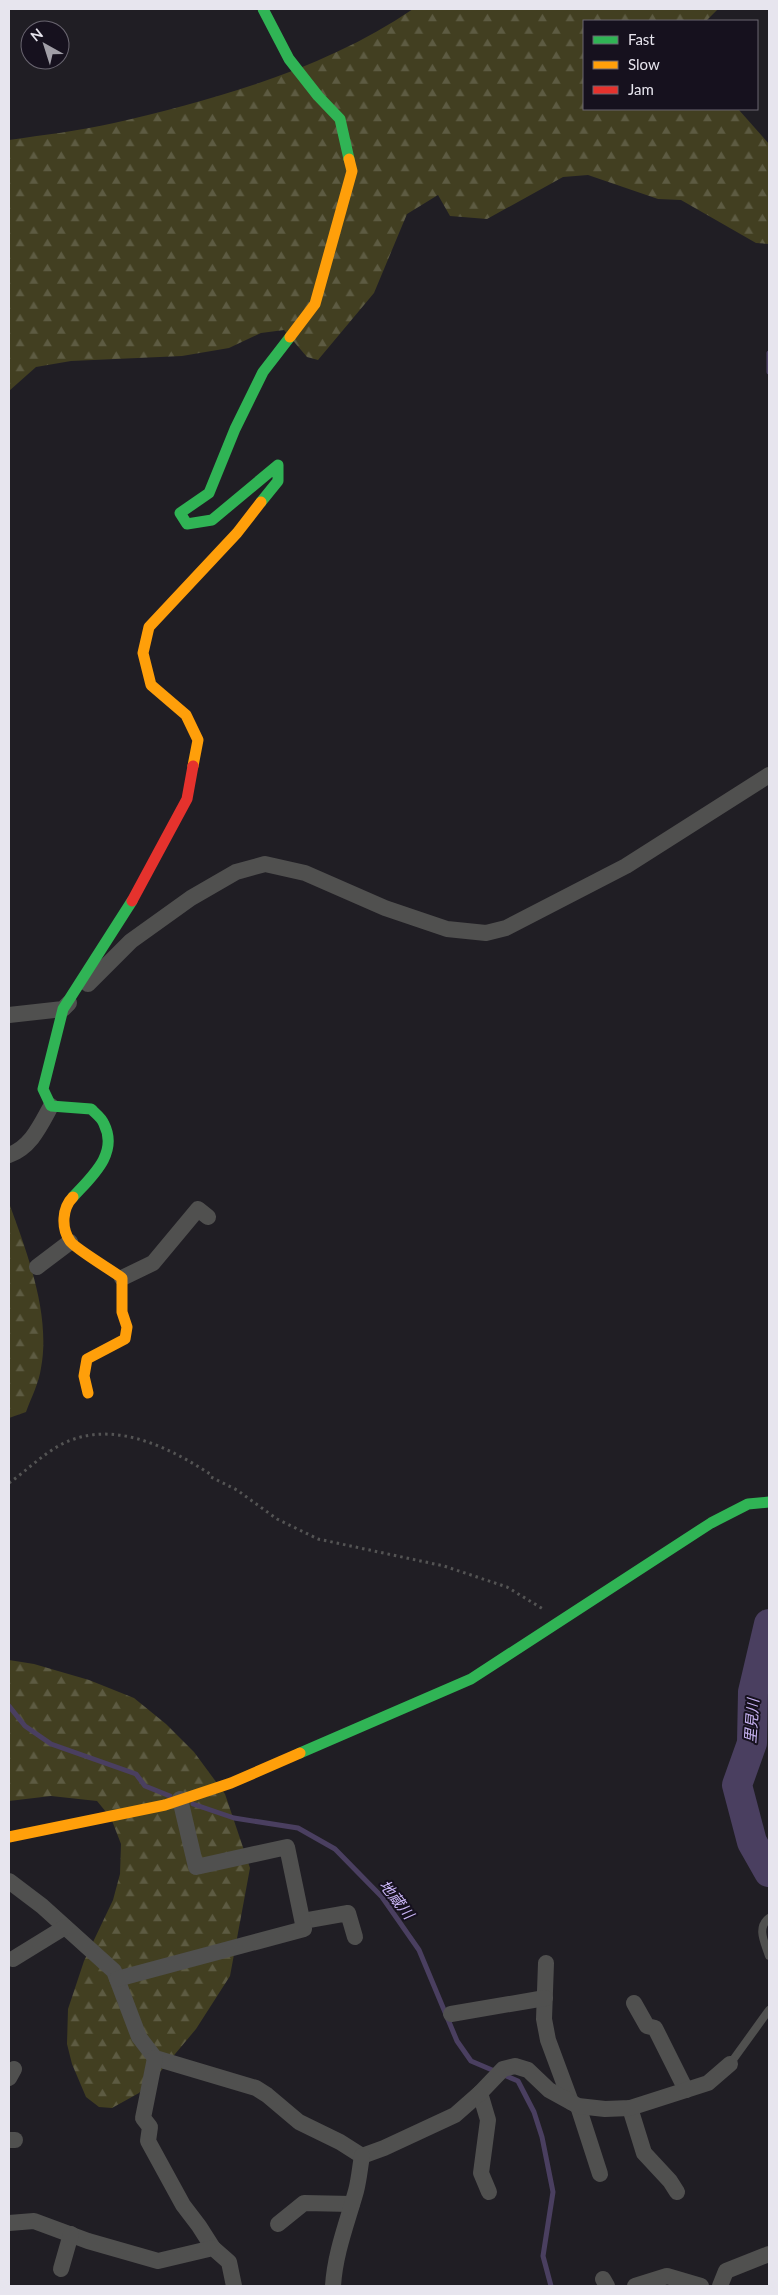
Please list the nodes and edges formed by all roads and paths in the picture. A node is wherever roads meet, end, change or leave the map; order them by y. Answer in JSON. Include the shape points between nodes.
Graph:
{"nodes":[{"id":1,"x":263,"y":9,"type":"edge"},
{"id":2,"x":769,"y":775,"type":"edge"},
{"id":3,"x":63,"y":1009,"type":"junction"},
{"id":4,"x":9,"y":1014,"type":"edge"},
{"id":5,"x":51,"y":1106,"type":"junction"},
{"id":6,"x":9,"y":1155,"type":"edge"},
{"id":7,"x":208,"y":1217,"type":"dead end"},
{"id":8,"x":70,"y":1242,"type":"junction"},
{"id":9,"x":37,"y":1267,"type":"dead end"},
{"id":10,"x":122,"y":1278,"type":"junction"},
{"id":11,"x":88,"y":1393,"type":"dead end"},
{"id":12,"x":9,"y":1483,"type":"edge"},
{"id":13,"x":769,"y":1502,"type":"edge"},
{"id":14,"x":550,"y":1628,"type":"junction"},
{"id":15,"x":180,"y":1800,"type":"junction"},
{"id":16,"x":9,"y":1837,"type":"edge"},
{"id":17,"x":9,"y":1881,"type":"edge"},
{"id":18,"x":769,"y":1918,"type":"edge"},
{"id":19,"x":302,"y":1921,"type":"junction"},
{"id":20,"x":65,"y":1927,"type":"junction"},
{"id":21,"x":355,"y":1937,"type":"dead end"},
{"id":22,"x":769,"y":1956,"type":"edge"},
{"id":23,"x":13,"y":1959,"type":"dead end"},
{"id":24,"x":546,"y":1963,"type":"dead end"},
{"id":25,"x":117,"y":1979,"type":"junction"},
{"id":26,"x":545,"y":1998,"type":"junction"},
{"id":27,"x":634,"y":2003,"type":"dead end"},
{"id":28,"x":769,"y":2010,"type":"edge"},
{"id":29,"x":451,"y":2014,"type":"dead end"},
{"id":30,"x":155,"y":2058,"type":"junction"},
{"id":31,"x":730,"y":2064,"type":"joint"},
{"id":32,"x":686,"y":2090,"type":"junction"},
{"id":33,"x":480,"y":2093,"type":"junction"},
{"id":34,"x":574,"y":2104,"type":"junction"},
{"id":35,"x":630,"y":2108,"type":"junction"},
{"id":36,"x":362,"y":2156,"type":"junction"},
{"id":37,"x":600,"y":2174,"type":"dead end"},
{"id":38,"x":489,"y":2192,"type":"dead end"},
{"id":39,"x":677,"y":2192,"type":"dead end"},
{"id":40,"x":352,"y":2204,"type":"junction"},
{"id":41,"x":9,"y":2223,"type":"edge"},
{"id":42,"x":278,"y":2224,"type":"dead end"},
{"id":43,"x":71,"y":2234,"type":"junction"},
{"id":44,"x":213,"y":2248,"type":"junction"},
{"id":45,"x":769,"y":2254,"type":"edge"},
{"id":46,"x":61,"y":2269,"type":"dead end"},
{"id":47,"x":234,"y":2286,"type":"edge"},
{"id":48,"x":333,"y":2286,"type":"edge"},
{"id":49,"x":635,"y":2286,"type":"edge"},
{"id":50,"x":700,"y":2286,"type":"edge"},
{"id":51,"x":720,"y":2286,"type":"edge"}],
"edges":[{"from":1,"to":3,"type":"street","via":[[289,59],[340,119],[352,171],[315,304],[263,372],[235,428],[209,493],[180,514],[187,524],[212,520],[278,465],[278,480],[236,533],[149,627],[143,653],[151,685],[186,715],[198,740],[187,799],[120,922]]},
{"from":2,"to":3,"type":"street","via":[[626,866],[506,928],[486,933],[447,929],[385,908],[305,873],[265,864],[236,872],[191,898],[131,941]]},
{"from":3,"to":4,"type":"street"},
{"from":3,"to":5,"type":"street","via":[[43,1089]]},
{"from":5,"to":6,"type":"street","via":[[20,1151]]},
{"from":5,"to":8,"type":"street","via":[[91,1109],[104,1123],[108,1142],[104,1163],[68,1202],[64,1222]]},
{"from":7,"to":10,"type":"street","via":[[198,1209],[153,1263]]},
{"from":8,"to":9,"type":"street"},
{"from":8,"to":10,"type":"street"},
{"from":10,"to":11,"type":"street","via":[[122,1312],[127,1327],[125,1339],[87,1359],[84,1376]]},
{"from":12,"to":14,"type":"path","via":[[61,1445],[80,1438],[114,1434],[147,1441],[237,1490],[276,1519],[318,1539],[444,1566],[507,1587],[558,1619]]},
{"from":13,"to":14,"type":"street","via":[[748,1504],[711,1523]]},
{"from":14,"to":15,"type":"street","via":[[471,1679],[231,1783]]},
{"from":15,"to":16,"type":"street"},
{"from":15,"to":19,"type":"street","via":[[196,1867],[287,1847]]},
{"from":17,"to":20,"type":"street"},
{"from":18,"to":22,"type":"lane","via":[[761,1932]]},
{"from":19,"to":21,"type":"street","via":[[348,1913]]},
{"from":19,"to":25,"type":"street","via":[[304,1929],[267,1947]]},
{"from":20,"to":23,"type":"street"},
{"from":20,"to":25,"type":"street","via":[[114,1971]]},
{"from":24,"to":26,"type":"street"},
{"from":25,"to":30,"type":"street","via":[[139,2037]]},
{"from":26,"to":29,"type":"street"},
{"from":26,"to":34,"type":"street","via":[[548,2040]]},
{"from":27,"to":32,"type":"street","via":[[647,2026],[655,2028]]},
{"from":28,"to":31,"type":"lane"},
{"from":30,"to":36,"type":"street","via":[[256,2088],[298,2122]]},
{"from":30,"to":44,"type":"street","via":[[143,2118],[150,2127],[148,2141],[183,2205]]},
{"from":31,"to":32,"type":"street","via":[[708,2083]]},
{"from":32,"to":35,"type":"street"},
{"from":33,"to":34,"type":"street","via":[[503,2069],[515,2066],[528,2070],[549,2090]]},
{"from":33,"to":36,"type":"street","via":[[455,2115]]},
{"from":33,"to":38,"type":"street","via":[[488,2120],[482,2173]]},
{"from":34,"to":35,"type":"street","via":[[605,2109]]},
{"from":34,"to":37,"type":"street"},
{"from":35,"to":39,"type":"street","via":[[644,2153]]},
{"from":36,"to":40,"type":"street"},
{"from":40,"to":42,"type":"street","via":[[304,2203]]},
{"from":40,"to":48,"type":"street","via":[[343,2231]]},
{"from":41,"to":43,"type":"street","via":[[34,2221]]},
{"from":43,"to":44,"type":"street","via":[[158,2261]]},
{"from":43,"to":46,"type":"street"},
{"from":44,"to":47,"type":"street","via":[[229,2262]]},
{"from":45,"to":51,"type":"street","via":[[726,2271]]},
{"from":49,"to":50,"type":"street","via":[[666,2276]]}]}
